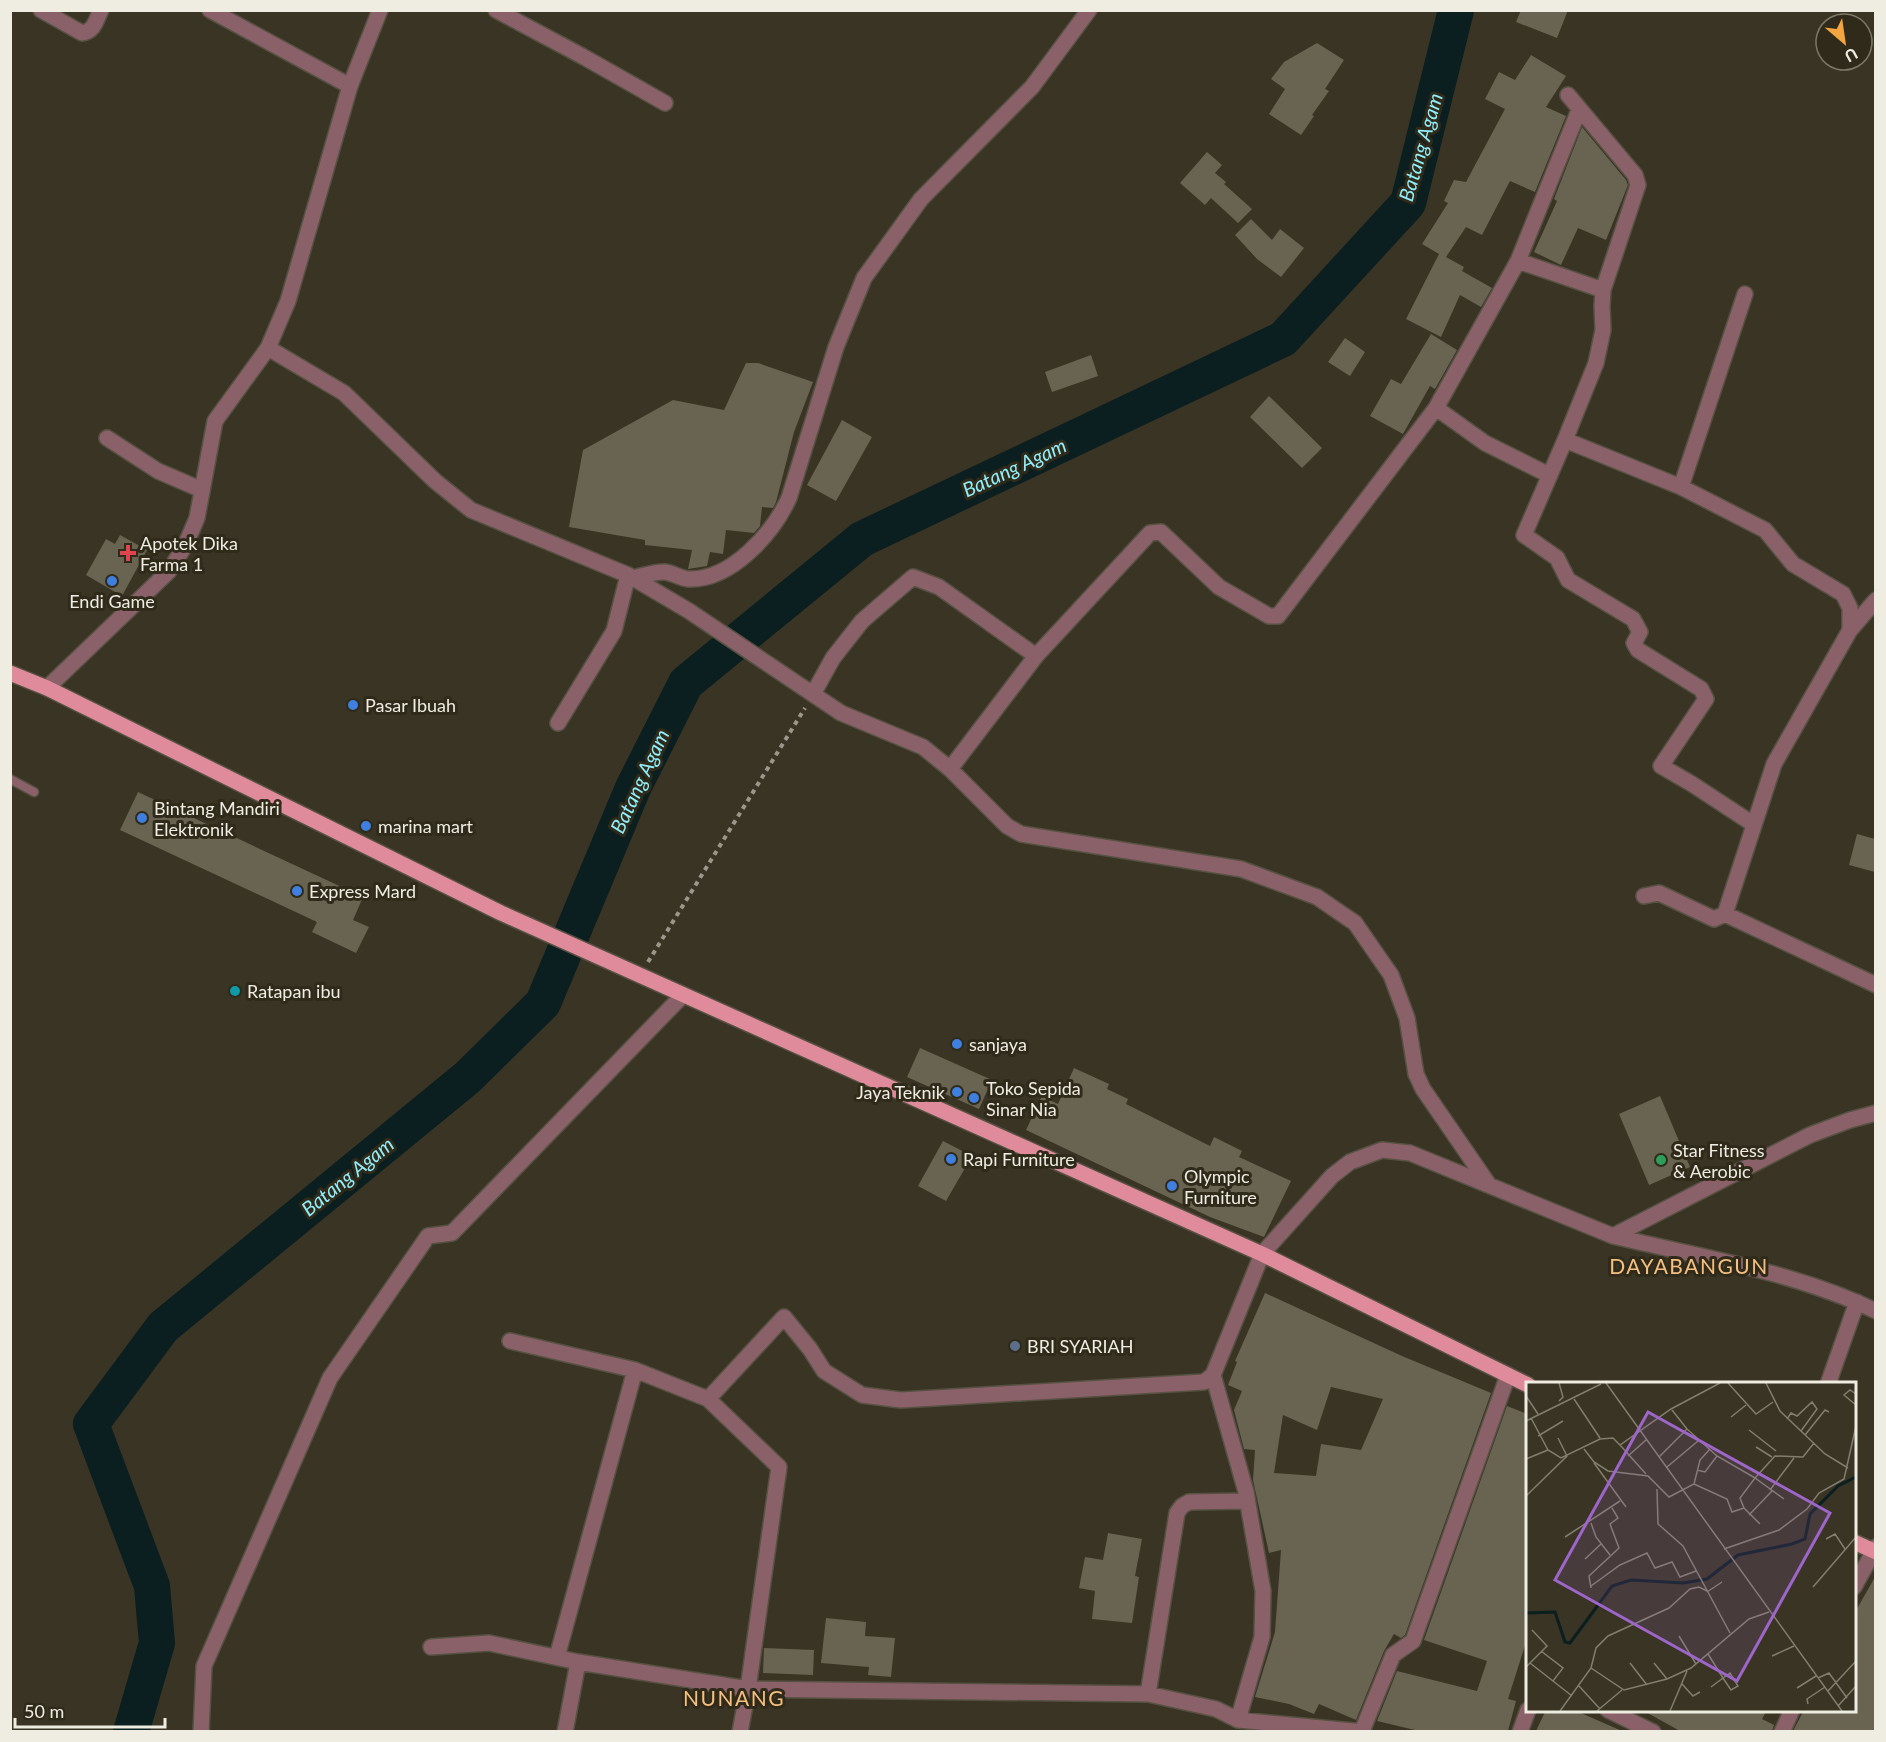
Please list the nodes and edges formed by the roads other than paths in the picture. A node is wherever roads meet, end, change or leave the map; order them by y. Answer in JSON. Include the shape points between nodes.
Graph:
{"nodes":[{"id":1,"x":41,"y":10,"type":"edge"},
{"id":2,"x":101,"y":10,"type":"edge"},
{"id":3,"x":210,"y":10,"type":"edge"},
{"id":4,"x":380,"y":10,"type":"edge"},
{"id":5,"x":496,"y":10,"type":"edge"},
{"id":6,"x":1089,"y":10,"type":"edge"},
{"id":7,"x":350,"y":86,"type":"junction"},
{"id":8,"x":1568,"y":94,"type":"dead end"},
{"id":9,"x":665,"y":103,"type":"dead end"},
{"id":10,"x":1579,"y":110,"type":"junction"},
{"id":11,"x":1518,"y":261,"type":"junction"},
{"id":12,"x":1603,"y":290,"type":"junction"},
{"id":13,"x":1745,"y":294,"type":"dead end"},
{"id":14,"x":268,"y":348,"type":"junction"},
{"id":15,"x":1436,"y":408,"type":"junction"},
{"id":16,"x":107,"y":438,"type":"dead end"},
{"id":17,"x":1565,"y":440,"type":"junction"},
{"id":18,"x":1549,"y":475,"type":"junction"},
{"id":19,"x":1681,"y":487,"type":"junction"},
{"id":20,"x":202,"y":490,"type":"junction"},
{"id":21,"x":631,"y":577,"type":"junction"},
{"id":22,"x":1875,"y":600,"type":"edge"},
{"id":23,"x":1850,"y":630,"type":"junction"},
{"id":24,"x":1036,"y":656,"type":"junction"},
{"id":25,"x":10,"y":673,"type":"edge"},
{"id":26,"x":47,"y":688,"type":"junction"},
{"id":27,"x":813,"y":694,"type":"junction"},
{"id":28,"x":558,"y":723,"type":"dead end"},
{"id":29,"x":950,"y":769,"type":"junction"},
{"id":30,"x":10,"y":779,"type":"edge"},
{"id":31,"x":34,"y":792,"type":"dead end"},
{"id":32,"x":1753,"y":824,"type":"junction"},
{"id":33,"x":1644,"y":896,"type":"dead end"},
{"id":34,"x":1725,"y":915,"type":"junction"},
{"id":35,"x":1875,"y":985,"type":"edge"},
{"id":36,"x":683,"y":995,"type":"junction"},
{"id":37,"x":1875,"y":1113,"type":"edge"},
{"id":38,"x":1489,"y":1185,"type":"junction"},
{"id":39,"x":1613,"y":1236,"type":"junction"},
{"id":40,"x":1262,"y":1254,"type":"junction"},
{"id":41,"x":1857,"y":1302,"type":"junction"},
{"id":42,"x":1875,"y":1311,"type":"edge"},
{"id":43,"x":510,"y":1341,"type":"dead end"},
{"id":44,"x":635,"y":1370,"type":"junction"},
{"id":45,"x":1213,"y":1375,"type":"junction"},
{"id":46,"x":1508,"y":1375,"type":"junction"},
{"id":47,"x":1828,"y":1382,"type":"edge"},
{"id":48,"x":1526,"y":1384,"type":"edge"},
{"id":49,"x":708,"y":1399,"type":"junction"},
{"id":50,"x":1247,"y":1501,"type":"junction"},
{"id":51,"x":1856,"y":1543,"type":"edge"},
{"id":52,"x":1875,"y":1550,"type":"edge"},
{"id":53,"x":1856,"y":1583,"type":"edge"},
{"id":54,"x":431,"y":1647,"type":"dead end"},
{"id":55,"x":556,"y":1657,"type":"junction"},
{"id":56,"x":578,"y":1662,"type":"junction"},
{"id":57,"x":748,"y":1689,"type":"junction"},
{"id":58,"x":1148,"y":1694,"type":"junction"},
{"id":59,"x":1526,"y":1712,"type":"edge"},
{"id":60,"x":1612,"y":1712,"type":"edge"},
{"id":61,"x":1791,"y":1712,"type":"edge"},
{"id":62,"x":1238,"y":1719,"type":"junction"},
{"id":63,"x":201,"y":1731,"type":"edge"},
{"id":64,"x":565,"y":1731,"type":"edge"},
{"id":65,"x":740,"y":1731,"type":"edge"},
{"id":66,"x":1363,"y":1731,"type":"edge"},
{"id":67,"x":1520,"y":1731,"type":"edge"},
{"id":68,"x":1653,"y":1731,"type":"edge"},
{"id":69,"x":1782,"y":1731,"type":"edge"}],
"edges":[{"from":1,"to":2,"type":"street","via":[[82,33],[92,29]]},
{"from":3,"to":7,"type":"street"},
{"from":4,"to":7,"type":"street"},
{"from":5,"to":9,"type":"street"},
{"from":6,"to":21,"type":"street","via":[[1032,87],[921,199],[864,278],[836,347],[780,517],[741,559],[716,574],[688,579],[664,572]]},
{"from":7,"to":14,"type":"street","via":[[288,301]]},
{"from":8,"to":10,"type":"street"},
{"from":10,"to":11,"type":"street"},
{"from":10,"to":12,"type":"street","via":[[1635,175],[1638,185]]},
{"from":11,"to":12,"type":"street"},
{"from":11,"to":15,"type":"street"},
{"from":12,"to":17,"type":"street","via":[[1603,330],[1596,363]]},
{"from":13,"to":19,"type":"street"},
{"from":14,"to":20,"type":"street","via":[[215,421]]},
{"from":14,"to":21,"type":"street","via":[[344,393],[435,481],[471,510]]},
{"from":15,"to":18,"type":"street","via":[[1485,443]]},
{"from":15,"to":24,"type":"street","via":[[1278,616],[1269,616],[1219,587],[1161,532],[1150,533]]},
{"from":16,"to":20,"type":"street","via":[[158,471]]},
{"from":17,"to":18,"type":"street"},
{"from":17,"to":19,"type":"street"},
{"from":18,"to":32,"type":"street","via":[[1524,535],[1557,558],[1568,580],[1632,619],[1640,632],[1635,642],[1638,650],[1701,689],[1706,699],[1660,766]]},
{"from":19,"to":23,"type":"street","via":[[1765,530],[1793,564],[1844,594],[1850,608]]},
{"from":20,"to":26,"type":"street","via":[[197,518],[169,572]]},
{"from":21,"to":27,"type":"street"},
{"from":21,"to":28,"type":"street","via":[[614,631]]},
{"from":22,"to":23,"type":"street"},
{"from":23,"to":32,"type":"street","via":[[1774,764]]},
{"from":24,"to":27,"type":"street","via":[[939,587],[913,577],[862,621],[833,658]]},
{"from":24,"to":29,"type":"street"},
{"from":25,"to":26,"type":"main road"},
{"from":26,"to":36,"type":"main road","via":[[501,913]]},
{"from":27,"to":29,"type":"street","via":[[842,713],[923,747]]},
{"from":29,"to":38,"type":"street","via":[[1007,826],[1021,834],[1241,869],[1317,897],[1355,923],[1391,975],[1407,1018],[1416,1074],[1423,1089]]},
{"from":30,"to":31,"type":"lane"},
{"from":32,"to":34,"type":"street"},
{"from":33,"to":34,"type":"street","via":[[1659,893],[1714,919]]},
{"from":34,"to":35,"type":"street"},
{"from":36,"to":40,"type":"main road"},
{"from":36,"to":63,"type":"street","via":[[452,1233],[428,1236],[330,1378],[204,1666]]},
{"from":37,"to":39,"type":"street","via":[[1810,1135]]},
{"from":38,"to":39,"type":"street"},
{"from":38,"to":40,"type":"street","via":[[1410,1153],[1382,1150],[1350,1162],[1332,1176]]},
{"from":39,"to":41,"type":"street","via":[[1793,1280]]},
{"from":40,"to":45,"type":"street"},
{"from":40,"to":46,"type":"main road"},
{"from":41,"to":42,"type":"street"},
{"from":41,"to":47,"type":"street"},
{"from":43,"to":44,"type":"street"},
{"from":44,"to":49,"type":"street"},
{"from":44,"to":55,"type":"street"},
{"from":45,"to":49,"type":"street","via":[[1204,1382],[884,1399],[861,1395],[824,1371],[784,1317]]},
{"from":45,"to":50,"type":"street"},
{"from":46,"to":48,"type":"main road"},
{"from":46,"to":66,"type":"street","via":[[1413,1641],[1393,1655]]},
{"from":49,"to":57,"type":"street","via":[[779,1467]]},
{"from":50,"to":58,"type":"street","via":[[1189,1502],[1177,1513]]},
{"from":50,"to":62,"type":"street","via":[[1263,1591],[1262,1637]]},
{"from":51,"to":52,"type":"main road"},
{"from":52,"to":53,"type":"street"},
{"from":54,"to":55,"type":"street","via":[[489,1643]]},
{"from":55,"to":56,"type":"street"},
{"from":56,"to":57,"type":"street"},
{"from":56,"to":64,"type":"street"},
{"from":57,"to":58,"type":"street"},
{"from":57,"to":65,"type":"street"},
{"from":58,"to":62,"type":"street","via":[[1216,1709]]},
{"from":59,"to":67,"type":"street"},
{"from":60,"to":68,"type":"street"},
{"from":61,"to":69,"type":"street"},
{"from":62,"to":66,"type":"street"}]}
